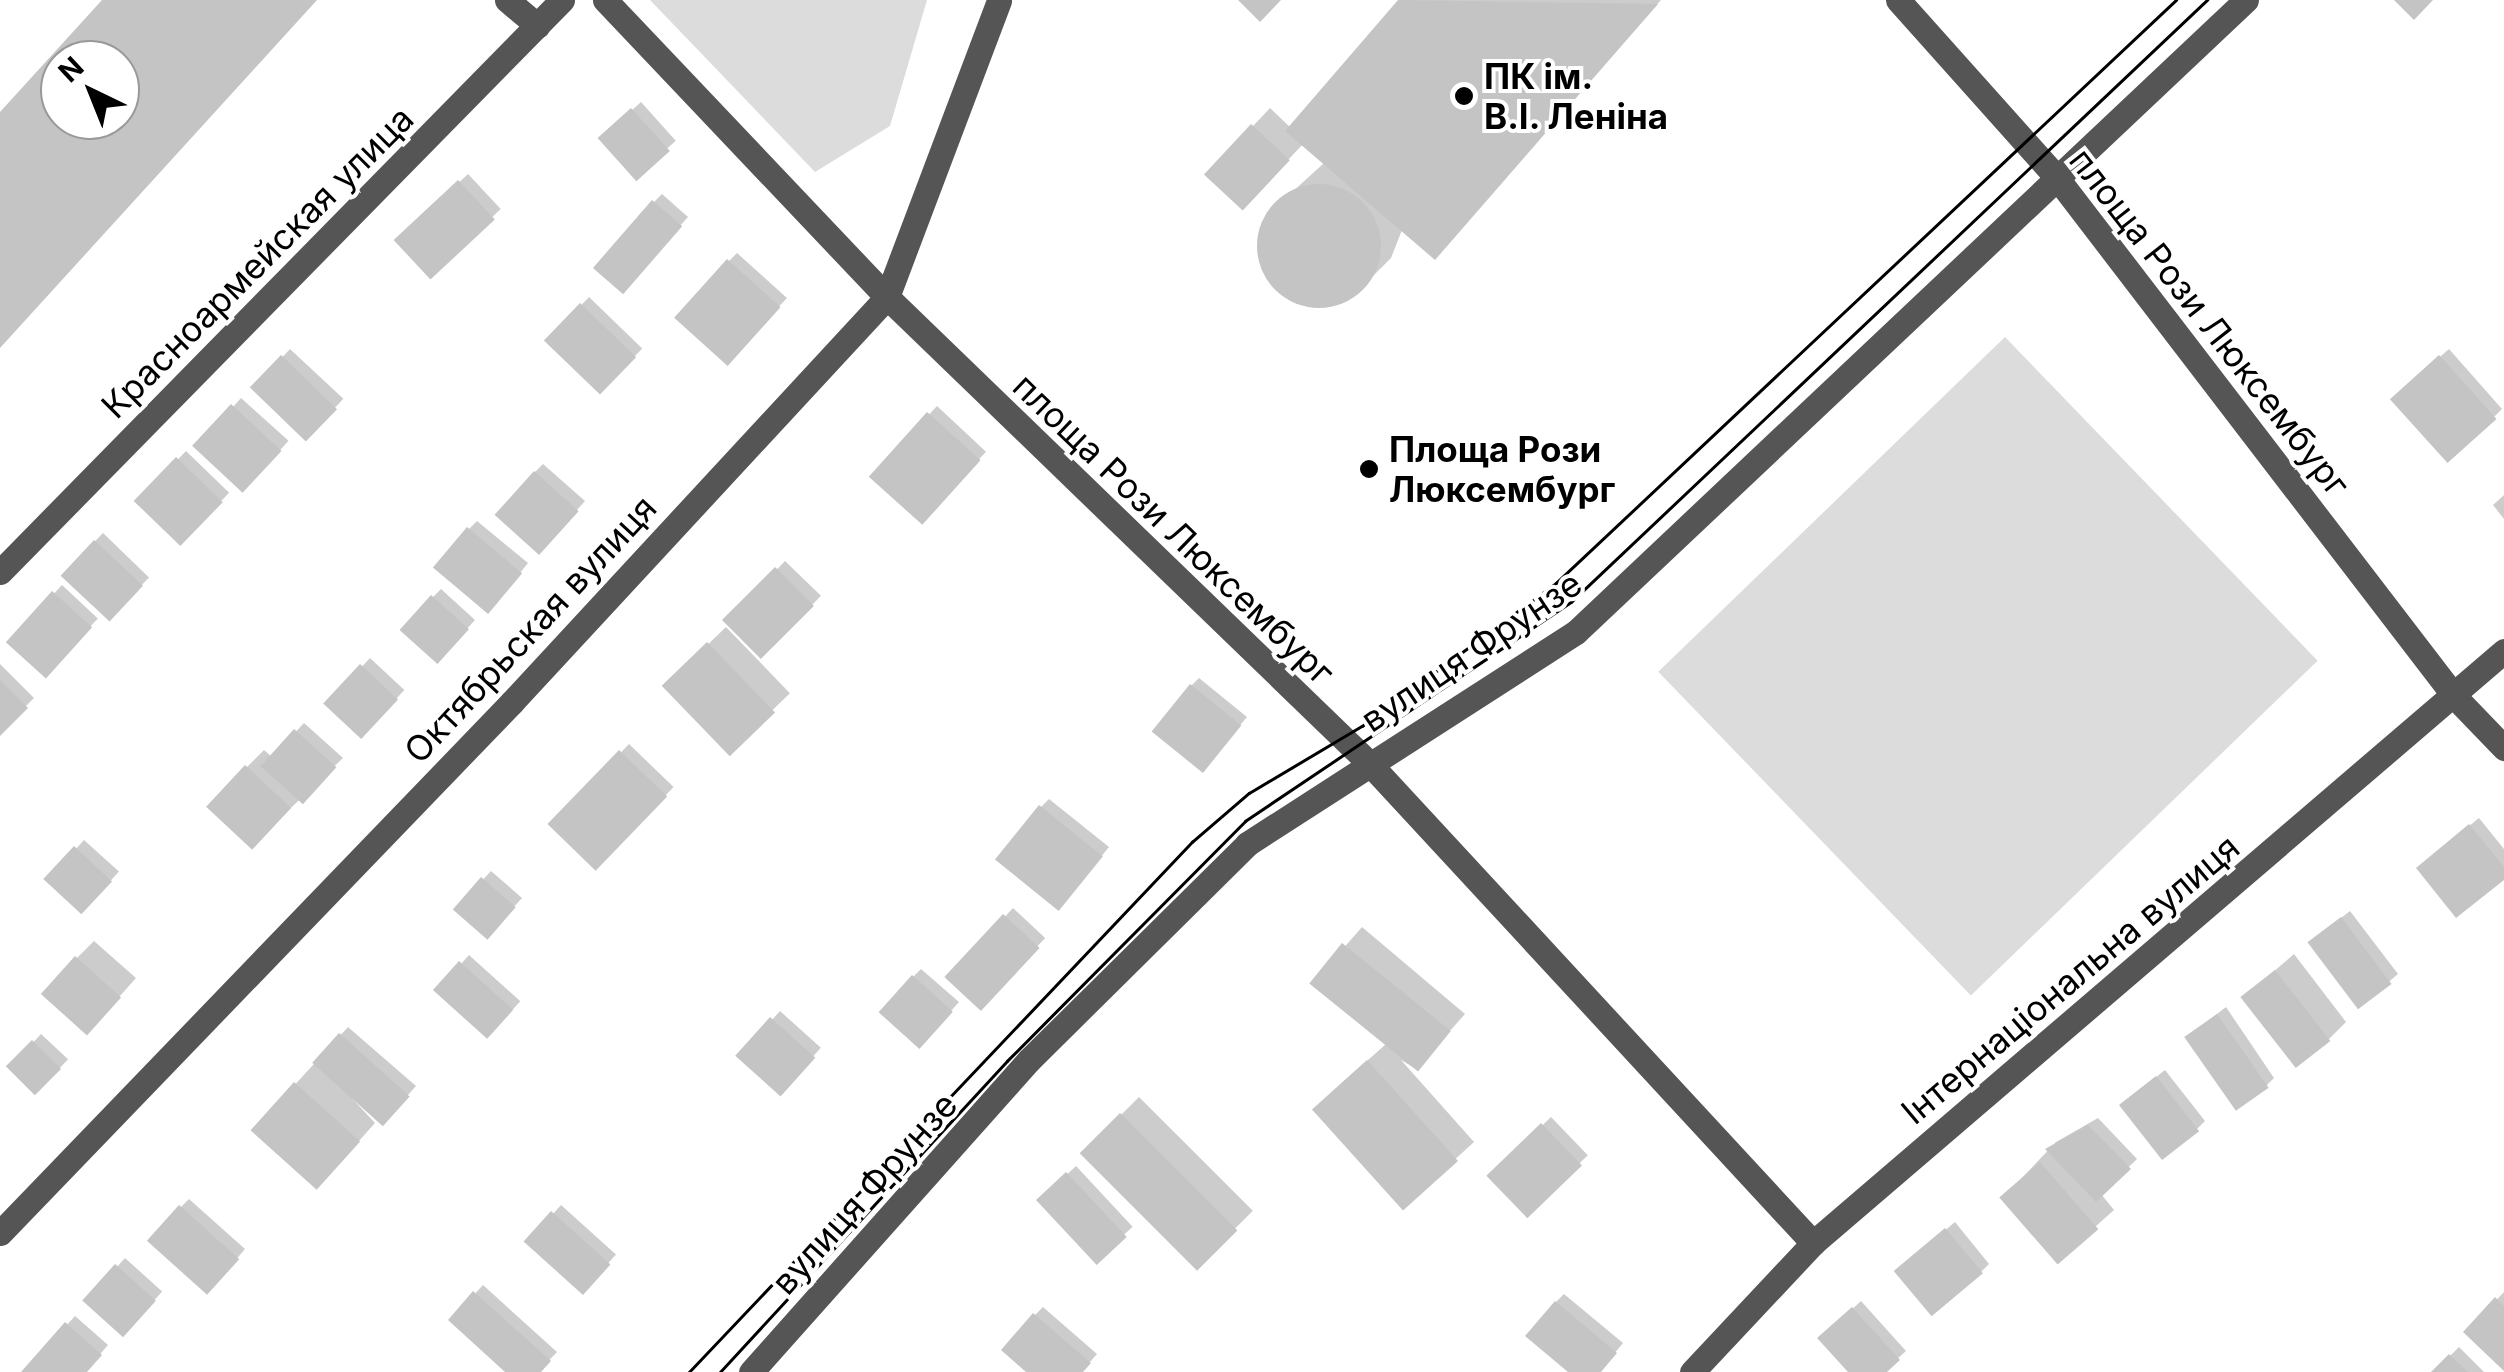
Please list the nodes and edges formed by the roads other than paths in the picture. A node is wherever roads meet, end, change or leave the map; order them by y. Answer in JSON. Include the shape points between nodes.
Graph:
{"nodes":[{"id":1,"x":507,"y":0,"type":"edge"},
{"id":2,"x":562,"y":0,"type":"edge"},
{"id":3,"x":605,"y":0,"type":"edge"},
{"id":4,"x":999,"y":0,"type":"edge"},
{"id":5,"x":1898,"y":0,"type":"edge"},
{"id":6,"x":2246,"y":0,"type":"edge"},
{"id":7,"x":538,"y":26,"type":"junction"},
{"id":8,"x":2057,"y":178,"type":"junction"},
{"id":9,"x":886,"y":297,"type":"junction"},
{"id":10,"x":0,"y":572,"type":"edge"},
{"id":11,"x":2504,"y":651,"type":"edge"},
{"id":12,"x":2455,"y":697,"type":"junction"},
{"id":13,"x":2504,"y":748,"type":"edge"},
{"id":14,"x":1369,"y":763,"type":"junction"},
{"id":15,"x":0,"y":1234,"type":"edge"},
{"id":16,"x":1813,"y":1243,"type":"junction"},
{"id":17,"x":751,"y":1372,"type":"edge"},
{"id":18,"x":1692,"y":1372,"type":"edge"}],
"edges":[{"from":1,"to":7,"type":"street"},
{"from":2,"to":7,"type":"street","name":"Красноармейская улица"},
{"from":3,"to":9,"type":"street","name":"площа Рози Люксембург"},
{"from":4,"to":9,"type":"street","name":"Октябрьская вулиця"},
{"from":5,"to":8,"type":"street","name":"площа Рози Люксембург"},
{"from":6,"to":8,"type":"street","name":"вулиця Фрунзе"},
{"from":7,"to":10,"type":"street","name":"Красноармейская улица"},
{"from":8,"to":12,"type":"street","name":"площа Рози Люксембург"},
{"from":8,"to":14,"type":"street","name":"вулиця Фрунзе","via":[[1576,632]]},
{"from":9,"to":14,"type":"street","name":"площа Рози Люксембург"},
{"from":9,"to":15,"type":"street","name":"Октябрьская вулиця","via":[[512,702]]},
{"from":11,"to":12,"type":"street","name":"Інтернаціональна вулиця"},
{"from":12,"to":13,"type":"street","name":"площа Рози Люксембург"},
{"from":12,"to":16,"type":"street","name":"Інтернаціональна вулиця"},
{"from":14,"to":16,"type":"street","name":"площа Рози Люксембург"},
{"from":14,"to":17,"type":"street","name":"вулиця Фрунзе","via":[[1248,844],[1029,1060]]},
{"from":16,"to":18,"type":"street","name":"Інтернаціональна вулиця"}]}
